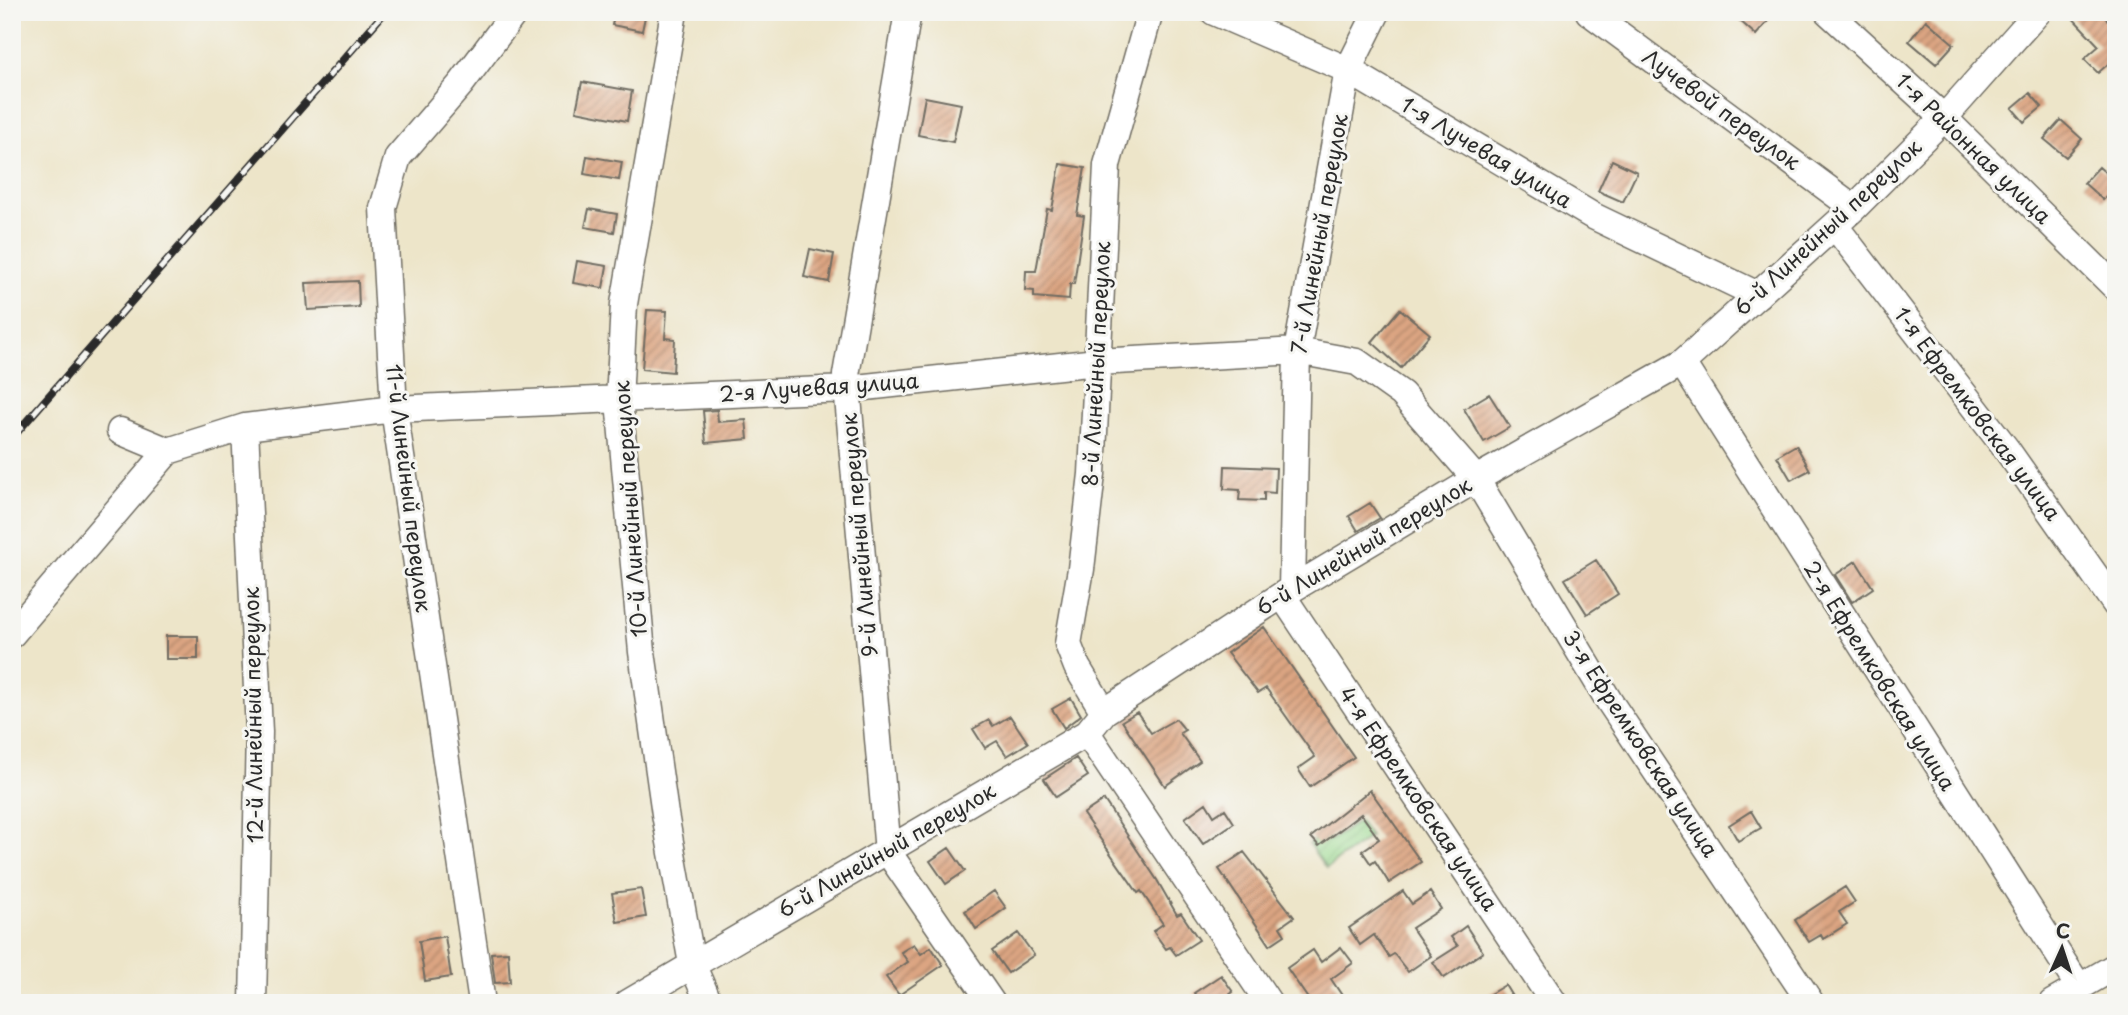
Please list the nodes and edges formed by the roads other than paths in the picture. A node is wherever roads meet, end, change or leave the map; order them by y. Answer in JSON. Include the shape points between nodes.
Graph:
{"nodes":[{"id":1,"x":515,"y":12,"type":"edge"},
{"id":2,"x":674,"y":12,"type":"edge"},
{"id":3,"x":908,"y":12,"type":"edge"},
{"id":4,"x":1150,"y":12,"type":"edge"},
{"id":5,"x":1214,"y":12,"type":"edge"},
{"id":6,"x":1377,"y":12,"type":"edge"},
{"id":7,"x":1589,"y":12,"type":"edge"},
{"id":8,"x":1828,"y":12,"type":"edge"},
{"id":9,"x":2038,"y":12,"type":"edge"},
{"id":10,"x":1348,"y":70,"type":"junction"},
{"id":11,"x":1944,"y":118,"type":"junction"},
{"id":12,"x":1844,"y":217,"type":"junction"},
{"id":13,"x":2116,"y":288,"type":"edge"},
{"id":14,"x":1758,"y":295,"type":"junction"},
{"id":15,"x":1297,"y":351,"type":"junction"},
{"id":16,"x":1097,"y":362,"type":"junction"},
{"id":17,"x":1682,"y":363,"type":"junction"},
{"id":18,"x":847,"y":389,"type":"junction"},
{"id":19,"x":619,"y":401,"type":"junction"},
{"id":20,"x":394,"y":409,"type":"junction"},
{"id":21,"x":245,"y":427,"type":"junction"},
{"id":22,"x":120,"y":431,"type":"dead end"},
{"id":23,"x":168,"y":451,"type":"junction"},
{"id":24,"x":1476,"y":479,"type":"junction"},
{"id":25,"x":1287,"y":592,"type":"junction"},
{"id":26,"x":2116,"y":605,"type":"edge"},
{"id":27,"x":12,"y":634,"type":"edge"},
{"id":28,"x":1104,"y":712,"type":"junction"},
{"id":29,"x":1087,"y":733,"type":"junction"},
{"id":30,"x":888,"y":852,"type":"junction"},
{"id":31,"x":692,"y":964,"type":"junction"},
{"id":32,"x":2116,"y":966,"type":"edge"},
{"id":33,"x":2079,"y":987,"type":"junction"},
{"id":34,"x":253,"y":1003,"type":"edge"},
{"id":35,"x":482,"y":1003,"type":"edge"},
{"id":36,"x":628,"y":1003,"type":"edge"},
{"id":37,"x":709,"y":1003,"type":"edge"},
{"id":38,"x":992,"y":1003,"type":"edge"},
{"id":39,"x":1269,"y":1003,"type":"edge"},
{"id":40,"x":1554,"y":1003,"type":"edge"},
{"id":41,"x":1811,"y":1003,"type":"edge"},
{"id":42,"x":2052,"y":1003,"type":"edge"}],
"edges":[{"from":1,"to":20,"type":"street","name":"11-й Линейный переулок","via":[[398,157],[383,208]]},
{"from":2,"to":19,"type":"street","name":"10-й Линейный переулок","via":[[624,304]]},
{"from":3,"to":18,"type":"street","name":"9-й Линейный переулок"},
{"from":4,"to":16,"type":"street","name":"8-й Линейный переулок","via":[[1107,165]]},
{"from":5,"to":10,"type":"street","name":"1-я Лучевая улица"},
{"from":6,"to":10,"type":"street","name":"7-й Линейный переулок"},
{"from":7,"to":12,"type":"street","name":"Лучевой переулок"},
{"from":8,"to":11,"type":"street","name":"1-я Районная улица"},
{"from":9,"to":11,"type":"street","name":"6-й Линейный переулок"},
{"from":10,"to":14,"type":"street","name":"1-я Лучевая улица","via":[[1591,215]]},
{"from":10,"to":15,"type":"street","name":"7-й Линейный переулок"},
{"from":11,"to":12,"type":"street","name":"6-й Линейный переулок"},
{"from":11,"to":13,"type":"street","name":"1-я Районная улица"},
{"from":12,"to":14,"type":"street","name":"6-й Линейный переулок"},
{"from":12,"to":26,"type":"street","name":"1-я Ефремковская улица"},
{"from":14,"to":17,"type":"street","name":"6-й Линейный переулок"},
{"from":15,"to":16,"type":"street","name":"2-я Лучевая улица"},
{"from":15,"to":24,"type":"street","name":"2-я Лучевая улица","via":[[1357,362],[1402,394]]},
{"from":15,"to":25,"type":"street","name":"7-й Линейный переулок"},
{"from":16,"to":18,"type":"street","name":"2-я Лучевая улица"},
{"from":16,"to":28,"type":"street","name":"8-й Линейный переулок","via":[[1092,474],[1068,643]]},
{"from":17,"to":24,"type":"street","name":"6-й Линейный переулок"},
{"from":17,"to":33,"type":"street","name":"2-я Ефремковская улица"},
{"from":18,"to":19,"type":"street","name":"2-я Лучевая улица"},
{"from":18,"to":30,"type":"street","name":"9-й Линейный переулок"},
{"from":19,"to":20,"type":"street","name":"2-я Лучевая улица"},
{"from":19,"to":31,"type":"street","name":"10-й Линейный переулок","via":[[642,652]]},
{"from":20,"to":21,"type":"street","name":"2-я Лучевая улица"},
{"from":20,"to":35,"type":"street","name":"11-й Линейный переулок"},
{"from":21,"to":23,"type":"street","name":"2-я Лучевая улица"},
{"from":21,"to":34,"type":"street","name":"12-й Линейный переулок","via":[[259,732]]},
{"from":22,"to":23,"type":"street"},
{"from":23,"to":27,"type":"street"},
{"from":24,"to":25,"type":"street","name":"6-й Линейный переулок"},
{"from":24,"to":41,"type":"street","name":"3-я Ефремковская улица","via":[[1609,701]]},
{"from":25,"to":28,"type":"street","name":"6-й Линейный переулок"},
{"from":25,"to":40,"type":"street","name":"4-я Ефремковская улица"},
{"from":28,"to":29,"type":"street","name":"6-й Линейный переулок"},
{"from":29,"to":30,"type":"street","name":"6-й Линейный переулок"},
{"from":29,"to":39,"type":"street"},
{"from":30,"to":31,"type":"street","name":"6-й Линейный переулок"},
{"from":30,"to":38,"type":"street"},
{"from":31,"to":36,"type":"street","name":"6-й Линейный переулок"},
{"from":31,"to":37,"type":"street","name":"10-й Линейный переулок"},
{"from":32,"to":33,"type":"street"},
{"from":33,"to":42,"type":"street"}]}
